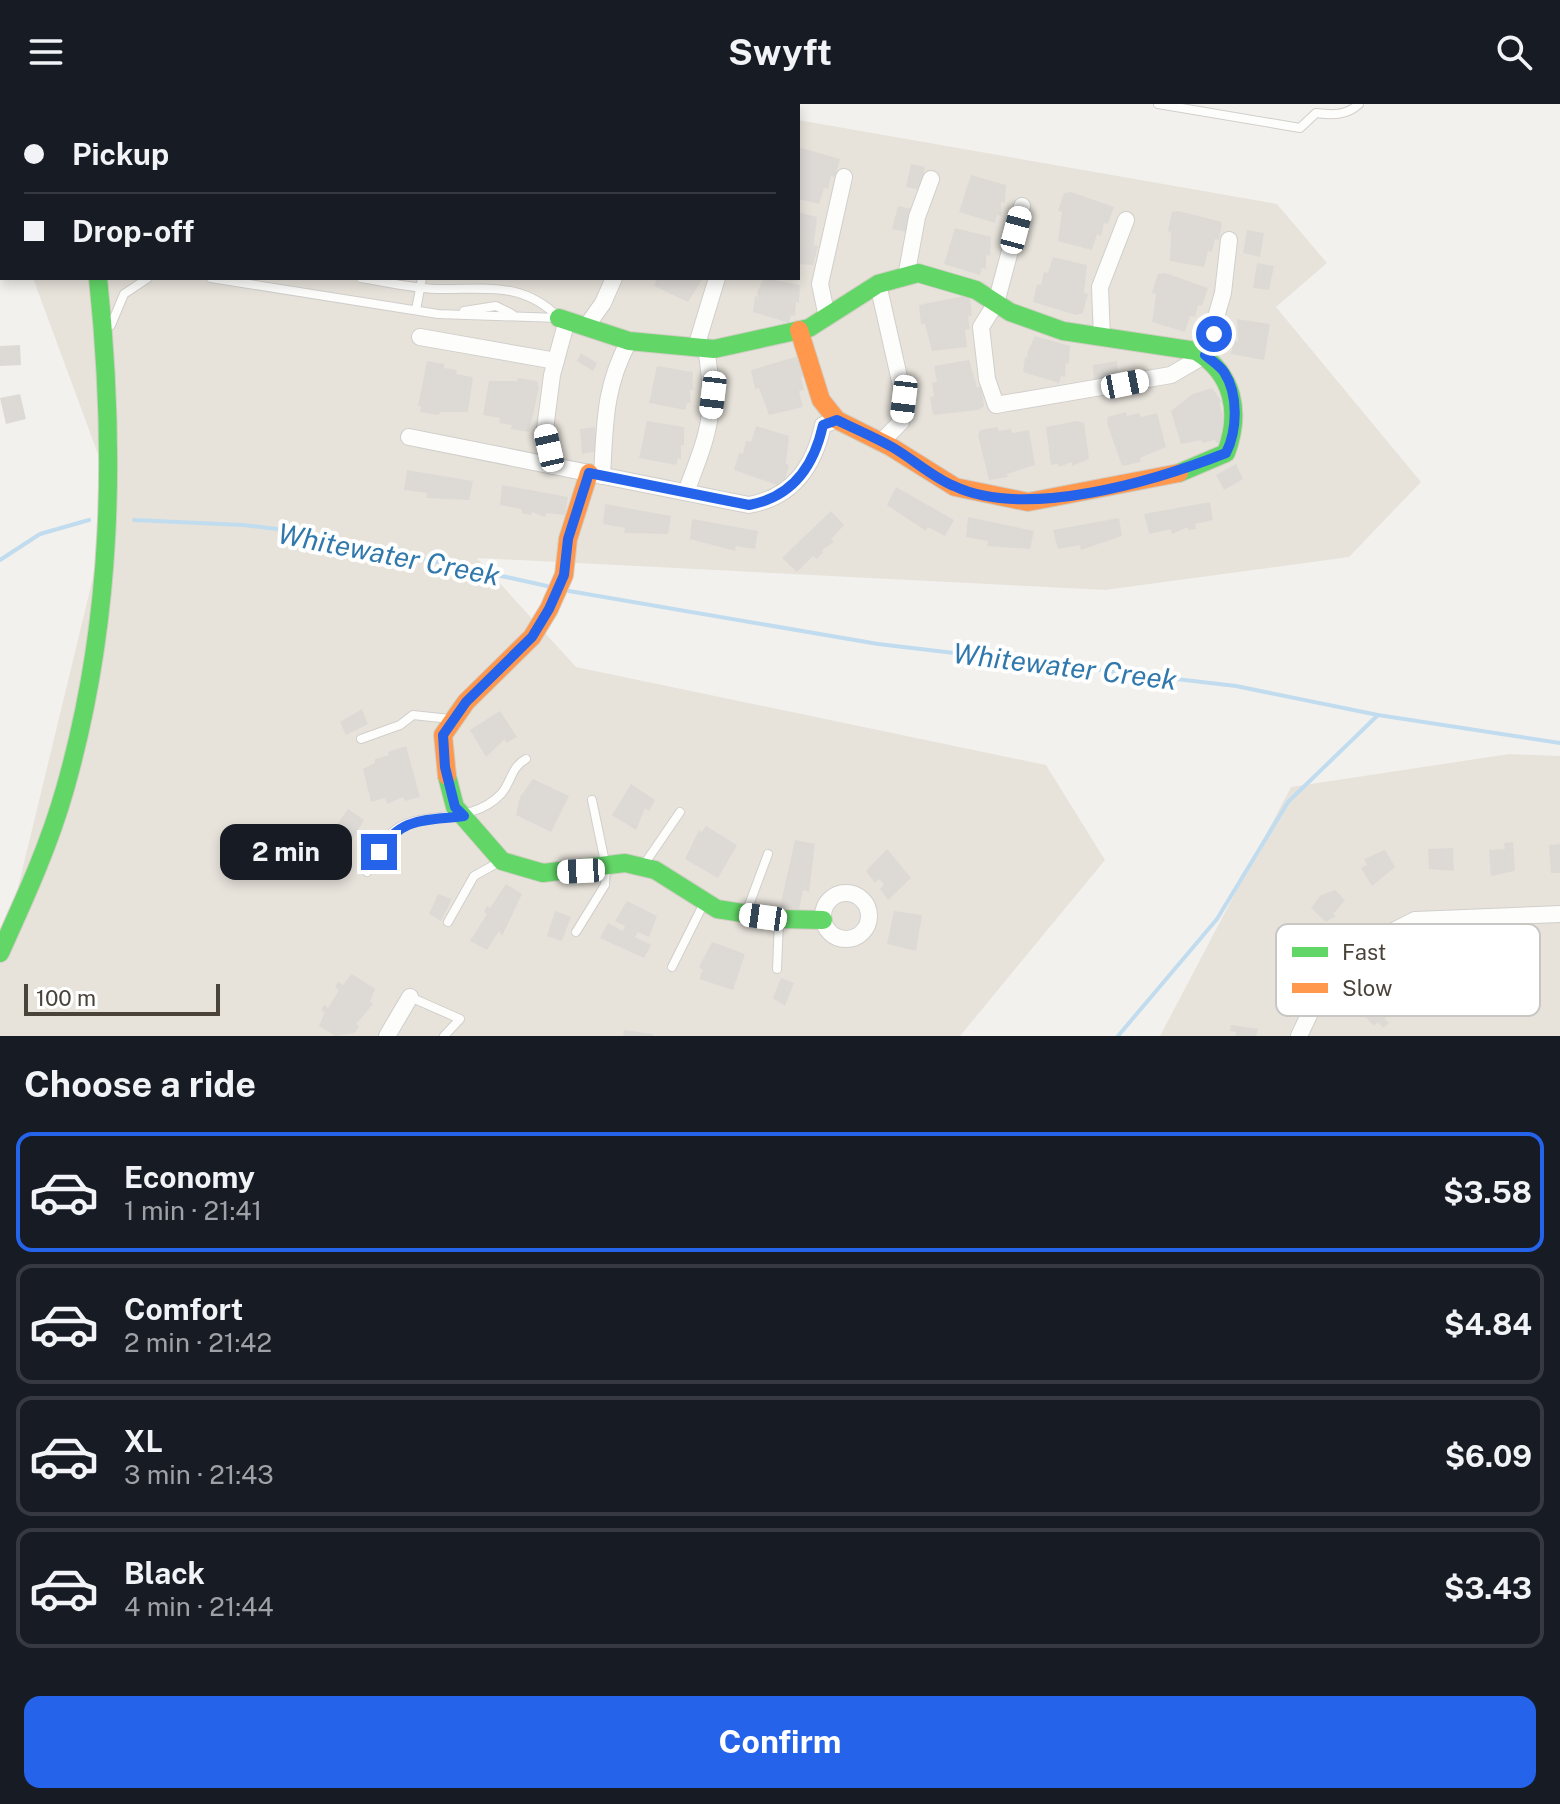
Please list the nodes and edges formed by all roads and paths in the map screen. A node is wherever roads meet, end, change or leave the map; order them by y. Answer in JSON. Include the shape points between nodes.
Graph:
{"nodes":[{"id":1,"x":1158,"y":104,"type":"edge"},
{"id":2,"x":1359,"y":104,"type":"edge"},
{"id":3,"x":1315,"y":109,"type":"edge"},
{"id":4,"x":844,"y":177,"type":"dead end"},
{"id":5,"x":931,"y":179,"type":"dead end"},
{"id":6,"x":1022,"y":206,"type":"dead end"},
{"id":7,"x":1126,"y":220,"type":"dead end"},
{"id":8,"x":1229,"y":240,"type":"dead end"},
{"id":9,"x":906,"y":277,"type":"junction"},
{"id":10,"x":98,"y":280,"type":"edge"},
{"id":11,"x":145,"y":280,"type":"edge"},
{"id":12,"x":222,"y":280,"type":"edge"},
{"id":13,"x":282,"y":280,"type":"edge"},
{"id":14,"x":392,"y":280,"type":"edge"},
{"id":15,"x":613,"y":280,"type":"edge"},
{"id":16,"x":717,"y":280,"type":"edge"},
{"id":17,"x":422,"y":282,"type":"edge"},
{"id":18,"x":878,"y":284,"type":"junction"},
{"id":19,"x":498,"y":286,"type":"junction"},
{"id":20,"x":280,"y":290,"type":"junction"},
{"id":21,"x":996,"y":303,"type":"junction"},
{"id":22,"x":496,"y":306,"type":"junction"},
{"id":23,"x":416,"y":310,"type":"junction"},
{"id":24,"x":443,"y":314,"type":"junction"},
{"id":25,"x":515,"y":316,"type":"junction"},
{"id":26,"x":827,"y":317,"type":"junction"},
{"id":27,"x":563,"y":319,"type":"junction"},
{"id":28,"x":586,"y":327,"type":"junction"},
{"id":29,"x":799,"y":330,"type":"junction"},
{"id":30,"x":107,"y":337,"type":"junction"},
{"id":31,"x":420,"y":337,"type":"dead end"},
{"id":32,"x":1102,"y":338,"type":"junction"},
{"id":33,"x":629,"y":341,"type":"junction"},
{"id":34,"x":701,"y":348,"type":"junction"},
{"id":35,"x":1205,"y":355,"type":"junction"},
{"id":36,"x":556,"y":361,"type":"junction"},
{"id":37,"x":837,"y":420,"type":"junction"},
{"id":38,"x":409,"y":437,"type":"dead end"},
{"id":39,"x":881,"y":442,"type":"junction"},
{"id":40,"x":553,"y":466,"type":"junction"},
{"id":41,"x":596,"y":474,"type":"junction"},
{"id":42,"x":686,"y":492,"type":"junction"},
{"id":43,"x":454,"y":720,"type":"junction"},
{"id":44,"x":361,"y":739,"type":"dead end"},
{"id":45,"x":526,"y":759,"type":"dead end"},
{"id":46,"x":592,"y":800,"type":"dead end"},
{"id":47,"x":680,"y":812,"type":"dead end"},
{"id":48,"x":464,"y":816,"type":"junction"},
{"id":49,"x":768,"y":854,"type":"dead end"},
{"id":50,"x":502,"y":861,"type":"junction"},
{"id":51,"x":606,"y":867,"type":"junction"},
{"id":52,"x":643,"y":867,"type":"junction"},
{"id":53,"x":367,"y":872,"type":"dead end"},
{"id":54,"x":704,"y":902,"type":"junction"},
{"id":55,"x":746,"y":914,"type":"junction"},
{"id":56,"x":1560,"y":914,"type":"edge"},
{"id":57,"x":780,"y":919,"type":"junction"},
{"id":58,"x":823,"y":920,"type":"dead end"},
{"id":59,"x":448,"y":922,"type":"dead end"},
{"id":60,"x":1407,"y":924,"type":"edge"},
{"id":61,"x":576,"y":932,"type":"dead end"},
{"id":62,"x":0,"y":953,"type":"edge"},
{"id":63,"x":672,"y":967,"type":"dead end"},
{"id":64,"x":777,"y":969,"type":"dead end"},
{"id":65,"x":410,"y":997,"type":"joint"},
{"id":66,"x":1308,"y":1016,"type":"edge"},
{"id":67,"x":387,"y":1036,"type":"edge"},
{"id":68,"x":444,"y":1036,"type":"edge"},
{"id":69,"x":1299,"y":1036,"type":"edge"}],
"edges":[{"from":1,"to":3,"type":"lane","via":[[1300,128]]},
{"from":2,"to":3,"type":"lane","via":[[1334,115]]},
{"from":4,"to":26,"type":"street","via":[[820,284]]},
{"from":5,"to":9,"type":"street","via":[[917,217]]},
{"from":6,"to":21,"type":"street"},
{"from":7,"to":32,"type":"street","via":[[1100,287]]},
{"from":8,"to":35,"type":"street","via":[[1223,293]]},
{"from":9,"to":18,"type":"street"},
{"from":9,"to":21,"type":"street","via":[[918,273],[976,290]]},
{"from":10,"to":30,"type":"street"},
{"from":11,"to":30,"type":"lane","via":[[124,294]]},
{"from":12,"to":20,"type":"lane"},
{"from":13,"to":20,"type":"lane"},
{"from":14,"to":17,"type":"lane"},
{"from":15,"to":28,"type":"street"},
{"from":16,"to":34,"type":"street"},
{"from":17,"to":19,"type":"lane"},
{"from":17,"to":23,"type":"lane"},
{"from":18,"to":26,"type":"street"},
{"from":18,"to":39,"type":"street","via":[[904,399],[901,422]]},
{"from":19,"to":22,"type":"lane"},
{"from":19,"to":27,"type":"lane","via":[[547,306]]},
{"from":20,"to":23,"type":"lane"},
{"from":21,"to":32,"type":"street","via":[[1063,331]]},
{"from":21,"to":35,"type":"street","via":[[981,327],[996,405],[1171,375]]},
{"from":22,"to":24,"type":"lane"},
{"from":22,"to":25,"type":"lane"},
{"from":23,"to":24,"type":"lane"},
{"from":24,"to":25,"type":"lane"},
{"from":25,"to":27,"type":"lane"},
{"from":26,"to":29,"type":"street"},
{"from":27,"to":28,"type":"street"},
{"from":27,"to":36,"type":"street"},
{"from":28,"to":33,"type":"street"},
{"from":29,"to":34,"type":"street"},
{"from":29,"to":37,"type":"street","via":[[821,400]]},
{"from":30,"to":62,"type":"street","via":[[112,491],[101,621],[87,705],[41,858]]},
{"from":31,"to":36,"type":"street"},
{"from":32,"to":35,"type":"street"},
{"from":33,"to":34,"type":"street"},
{"from":33,"to":41,"type":"street","via":[[613,371]]},
{"from":34,"to":42,"type":"street","via":[[713,395],[709,431]]},
{"from":35,"to":39,"type":"street","via":[[1225,373],[1236,433],[1226,453],[1176,474],[1028,502],[955,487]]},
{"from":36,"to":40,"type":"street","via":[[545,429]]},
{"from":37,"to":39,"type":"street"},
{"from":37,"to":42,"type":"street","via":[[823,425],[816,455],[796,483],[768,502],[749,505]]},
{"from":38,"to":40,"type":"street"},
{"from":40,"to":41,"type":"street"},
{"from":41,"to":42,"type":"street"},
{"from":41,"to":43,"type":"street","via":[[568,539],[564,575],[549,609],[532,637]]},
{"from":43,"to":44,"type":"lane","via":[[413,715]]},
{"from":43,"to":48,"type":"street","via":[[443,735],[445,767],[455,807]]},
{"from":45,"to":48,"type":"lane","via":[[500,795]]},
{"from":46,"to":51,"type":"lane"},
{"from":47,"to":52,"type":"lane"},
{"from":48,"to":50,"type":"street"},
{"from":48,"to":53,"type":"lane","via":[[406,823],[391,832]]},
{"from":49,"to":55,"type":"lane"},
{"from":50,"to":51,"type":"street","via":[[543,873]]},
{"from":50,"to":59,"type":"lane","via":[[474,876]]},
{"from":51,"to":52,"type":"street"},
{"from":51,"to":61,"type":"lane","via":[[605,885]]},
{"from":52,"to":54,"type":"street"},
{"from":54,"to":55,"type":"street"},
{"from":54,"to":63,"type":"lane"},
{"from":55,"to":57,"type":"street"},
{"from":56,"to":60,"type":"street"},
{"from":57,"to":58,"type":"street"},
{"from":57,"to":64,"type":"lane"},
{"from":65,"to":67,"type":"street"},
{"from":65,"to":68,"type":"lane","via":[[460,1019]]},
{"from":66,"to":69,"type":"street"}]}
